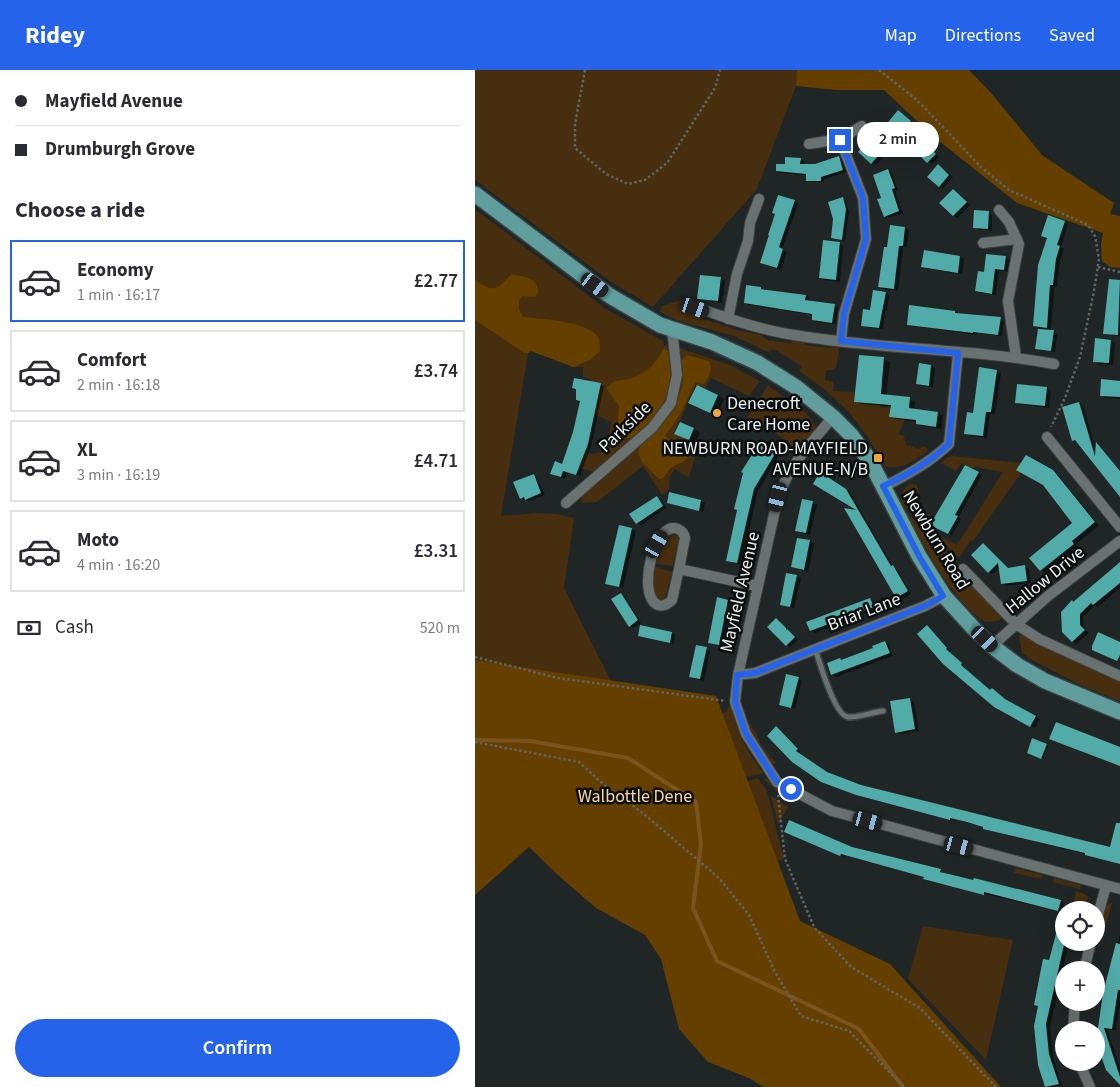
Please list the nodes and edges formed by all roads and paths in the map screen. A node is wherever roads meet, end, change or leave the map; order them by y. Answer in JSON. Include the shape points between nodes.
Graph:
{"nodes":[{"id":1,"x":585,"y":70,"type":"edge"},
{"id":2,"x":720,"y":70,"type":"edge"},
{"id":3,"x":862,"y":126,"type":"dead end"},
{"id":4,"x":840,"y":140,"type":"junction"},
{"id":5,"x":809,"y":144,"type":"dead end"},
{"id":6,"x":475,"y":194,"type":"edge"},
{"id":7,"x":759,"y":199,"type":"dead end"},
{"id":8,"x":999,"y":210,"type":"dead end"},
{"id":9,"x":1017,"y":239,"type":"junction"},
{"id":10,"x":983,"y":243,"type":"dead end"},
{"id":11,"x":1098,"y":267,"type":"dead end"},
{"id":12,"x":1120,"y":272,"type":"edge"},
{"id":13,"x":695,"y":308,"type":"dead end"},
{"id":14,"x":728,"y":319,"type":"junction"},
{"id":15,"x":671,"y":328,"type":"junction"},
{"id":16,"x":841,"y":341,"type":"junction"},
{"id":17,"x":958,"y":353,"type":"junction"},
{"id":18,"x":1016,"y":357,"type":"junction"},
{"id":19,"x":1054,"y":364,"type":"dead end"},
{"id":20,"x":833,"y":417,"type":"junction"},
{"id":21,"x":1047,"y":437,"type":"dead end"},
{"id":22,"x":883,"y":486,"type":"junction"},
{"id":23,"x":566,"y":503,"type":"dead end"},
{"id":24,"x":1120,"y":527,"type":"edge"},
{"id":25,"x":1120,"y":541,"type":"edge"},
{"id":26,"x":679,"y":569,"type":"junction"},
{"id":27,"x":963,"y":569,"type":"dead end"},
{"id":28,"x":757,"y":586,"type":"junction"},
{"id":29,"x":943,"y":596,"type":"junction"},
{"id":30,"x":1016,"y":624,"type":"junction"},
{"id":31,"x":992,"y":646,"type":"junction"},
{"id":32,"x":815,"y":648,"type":"junction"},
{"id":33,"x":475,"y":657,"type":"edge"},
{"id":34,"x":737,"y":675,"type":"junction"},
{"id":35,"x":1120,"y":676,"type":"edge"},
{"id":36,"x":735,"y":702,"type":"junction"},
{"id":37,"x":883,"y":711,"type":"dead end"},
{"id":38,"x":1120,"y":712,"type":"edge"},
{"id":39,"x":475,"y":742,"type":"edge"},
{"id":40,"x":777,"y":782,"type":"junction"},
{"id":41,"x":1106,"y":886,"type":"junction"},
{"id":42,"x":1120,"y":889,"type":"edge"},
{"id":43,"x":1102,"y":901,"type":"edge"},
{"id":44,"x":1083,"y":1071,"type":"edge"},
{"id":45,"x":904,"y":1087,"type":"edge"},
{"id":46,"x":997,"y":1087,"type":"edge"},
{"id":47,"x":1090,"y":1087,"type":"edge"}],
"edges":[{"from":1,"to":2,"type":"path","via":[[575,124],[575,148],[606,174],[628,184],[645,180],[667,163],[715,88]]},
{"from":3,"to":4,"type":"street"},
{"from":4,"to":5,"type":"street"},
{"from":4,"to":16,"type":"street","via":[[863,198],[866,239],[844,314]]},
{"from":6,"to":15,"type":"main road","name":"Newburn Road","via":[[610,296]]},
{"from":7,"to":14,"type":"street","via":[[750,223]]},
{"from":8,"to":9,"type":"street"},
{"from":9,"to":10,"type":"street"},
{"from":9,"to":18,"type":"street","via":[[1019,244],[1008,301]]},
{"from":11,"to":12,"type":"path"},
{"from":13,"to":14,"type":"street"},
{"from":14,"to":16,"type":"street","via":[[794,336]]},
{"from":15,"to":20,"type":"main road","name":"Newburn Road","via":[[758,363]]},
{"from":15,"to":23,"type":"street","name":"Parkside","via":[[677,375],[671,403],[652,428]]},
{"from":16,"to":17,"type":"street"},
{"from":17,"to":18,"type":"street"},
{"from":17,"to":22,"type":"street","via":[[949,444],[932,460]]},
{"from":18,"to":19,"type":"street"},
{"from":20,"to":22,"type":"main road","name":"Newburn Road","via":[[870,461]]},
{"from":20,"to":28,"type":"street","name":"Mayfield Avenue","via":[[797,458],[783,483]]},
{"from":21,"to":24,"type":"street"},
{"from":22,"to":29,"type":"main road","name":"Newburn Road"},
{"from":25,"to":30,"type":"street","name":"Hallow Drive"},
{"from":26,"to":26,"type":"street","via":[[685,538],[680,529],[673,528],[662,535],[650,563],[649,593],[657,605],[663,606],[672,600]]},
{"from":26,"to":28,"type":"street"},
{"from":27,"to":30,"type":"street"},
{"from":28,"to":34,"type":"street","name":"Mayfield Avenue"},
{"from":29,"to":31,"type":"main road","name":"Newburn Road"},
{"from":29,"to":32,"type":"street","name":"Briar Lane"},
{"from":30,"to":31,"type":"street","name":"Hallow Drive"},
{"from":30,"to":35,"type":"street","via":[[1039,639]]},
{"from":31,"to":38,"type":"main road","name":"Newburn Road","via":[[1045,681]]},
{"from":32,"to":34,"type":"street","name":"Briar Lane","via":[[755,673]]},
{"from":32,"to":37,"type":"lane","via":[[843,715]]},
{"from":33,"to":36,"type":"path","via":[[558,678]]},
{"from":34,"to":36,"type":"street","name":"Mayfield Avenue"},
{"from":36,"to":40,"type":"street","name":"Mayfield Avenue","via":[[746,734]]},
{"from":39,"to":45,"type":"path","via":[[579,762],[644,814],[719,878],[749,915],[775,972],[801,1016],[849,1031]]},
{"from":40,"to":41,"type":"street","name":"Mayfield Avenue","via":[[832,811]]},
{"from":40,"to":46,"type":"path","via":[[785,859],[814,927],[851,967],[920,1008]]},
{"from":41,"to":42,"type":"street","name":"Mayfield Avenue"},
{"from":41,"to":43,"type":"street"},
{"from":44,"to":47,"type":"street"}]}
